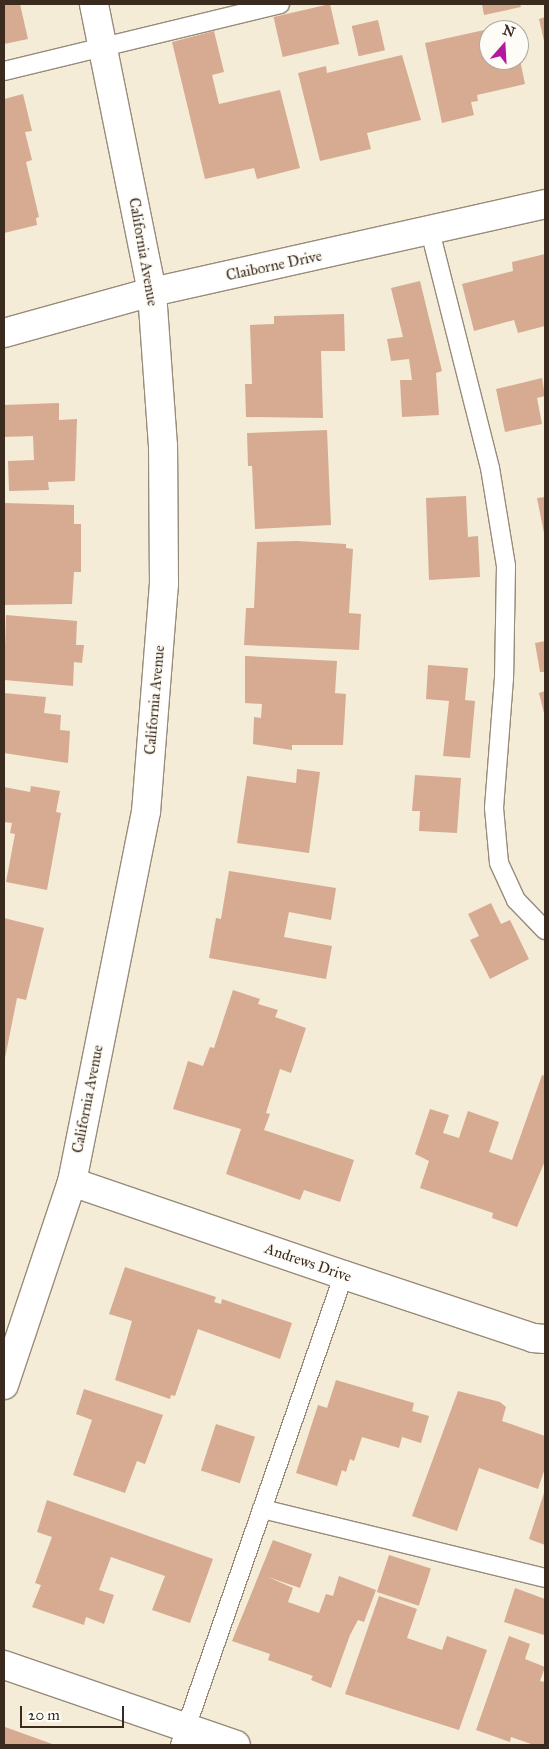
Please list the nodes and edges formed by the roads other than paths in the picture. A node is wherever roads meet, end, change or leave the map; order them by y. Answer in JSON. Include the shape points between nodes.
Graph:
{"nodes":[{"id":1,"x":94,"y":4,"type":"edge"},
{"id":2,"x":280,"y":4,"type":"edge"},
{"id":3,"x":103,"y":48,"type":"junction"},
{"id":4,"x":4,"y":71,"type":"edge"},
{"id":5,"x":545,"y":204,"type":"edge"},
{"id":6,"x":430,"y":231,"type":"junction"},
{"id":7,"x":152,"y":292,"type":"junction"},
{"id":8,"x":4,"y":333,"type":"edge"},
{"id":9,"x":545,"y":930,"type":"edge"},
{"id":10,"x":72,"y":1182,"type":"junction"},
{"id":11,"x":344,"y":1276,"type":"junction"},
{"id":12,"x":545,"y":1339,"type":"edge"},
{"id":13,"x":4,"y":1385,"type":"edge"},
{"id":14,"x":262,"y":1509,"type":"junction"},
{"id":15,"x":545,"y":1578,"type":"edge"},
{"id":16,"x":4,"y":1665,"type":"edge"},
{"id":17,"x":182,"y":1736,"type":"edge"},
{"id":18,"x":236,"y":1745,"type":"edge"}],
"edges":[{"from":1,"to":3,"type":"street","name":"California Avenue"},
{"from":2,"to":3,"type":"lane"},
{"from":3,"to":4,"type":"lane"},
{"from":3,"to":7,"type":"street","name":"California Avenue"},
{"from":5,"to":6,"type":"street","name":"Claiborne Drive"},
{"from":6,"to":7,"type":"street","name":"Claiborne Drive"},
{"from":6,"to":9,"type":"lane","via":[[490,468],[506,566],[504,678],[494,808],[499,863],[516,900]]},
{"from":7,"to":8,"type":"street","name":"Claiborne Drive"},
{"from":7,"to":10,"type":"street","name":"California Avenue","via":[[163,446],[164,584],[146,812]]},
{"from":10,"to":11,"type":"street","name":"Andrews Drive"},
{"from":10,"to":13,"type":"street","name":"California Avenue"},
{"from":11,"to":12,"type":"street","name":"Andrews Drive","via":[[533,1338]]},
{"from":11,"to":14,"type":"lane"},
{"from":14,"to":15,"type":"lane"},
{"from":14,"to":17,"type":"lane"},
{"from":16,"to":17,"type":"street"},
{"from":17,"to":18,"type":"street"}]}
